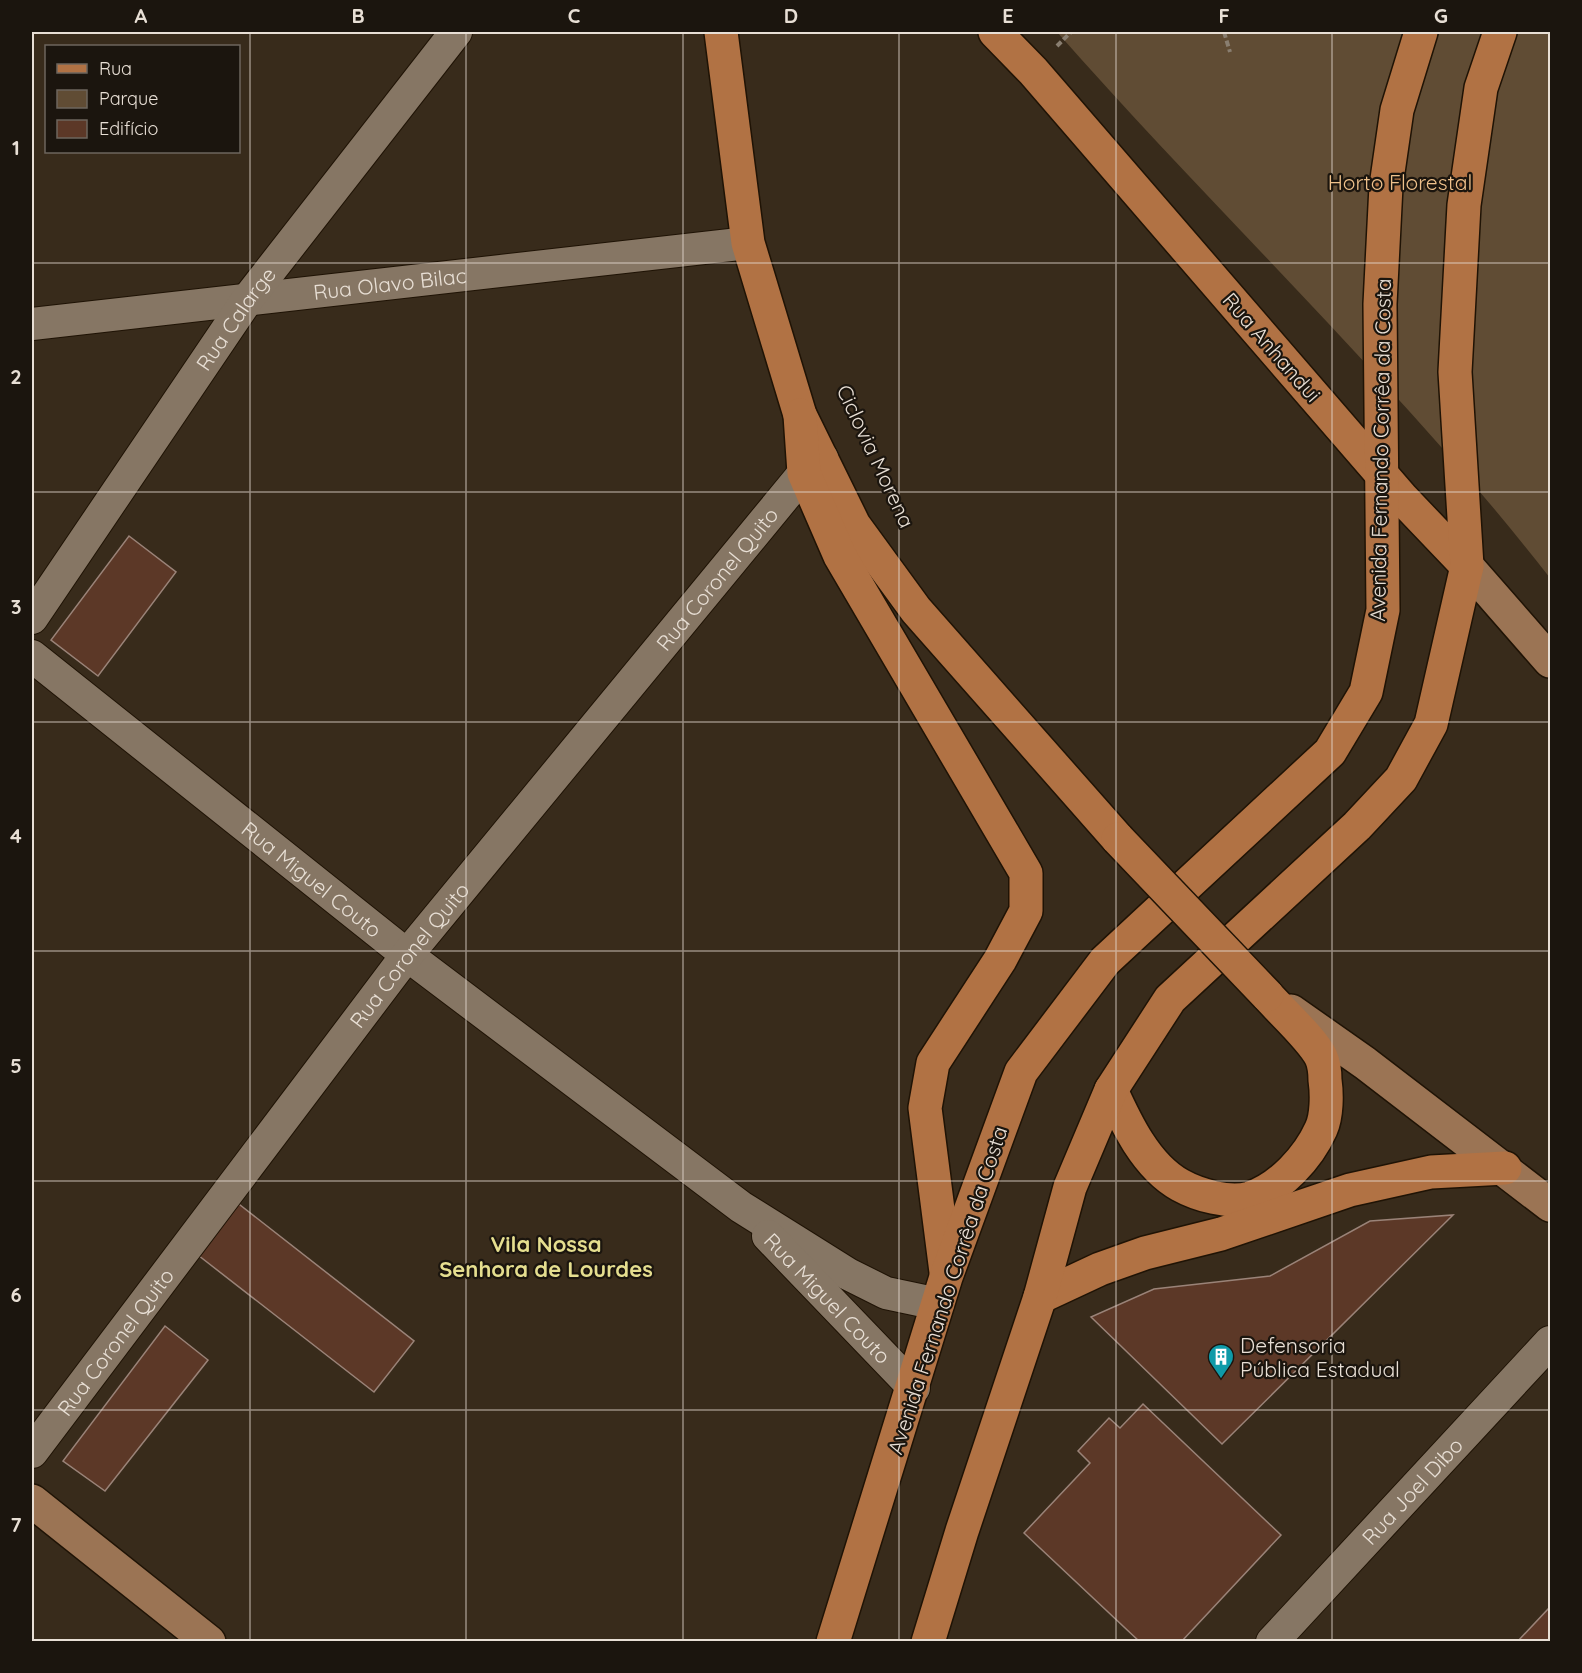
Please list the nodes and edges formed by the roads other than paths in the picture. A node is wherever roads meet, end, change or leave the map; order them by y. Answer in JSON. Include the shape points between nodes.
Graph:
{"nodes":[{"id":1,"x":456,"y":32,"type":"edge"},
{"id":2,"x":721,"y":32,"type":"edge"},
{"id":3,"x":995,"y":32,"type":"edge"},
{"id":4,"x":1421,"y":32,"type":"edge"},
{"id":5,"x":1500,"y":32,"type":"edge"},
{"id":6,"x":748,"y":243,"type":"junction"},
{"id":7,"x":247,"y":300,"type":"junction"},
{"id":8,"x":32,"y":324,"type":"edge"},
{"id":9,"x":813,"y":466,"type":"junction"},
{"id":10,"x":1381,"y":473,"type":"junction"},
{"id":11,"x":1467,"y":566,"type":"junction"},
{"id":12,"x":32,"y":618,"type":"edge"},
{"id":13,"x":32,"y":656,"type":"edge"},
{"id":14,"x":1551,"y":662,"type":"edge"},
{"id":15,"x":407,"y":955,"type":"junction"},
{"id":16,"x":1267,"y":995,"type":"junction"},
{"id":17,"x":1111,"y":1090,"type":"junction"},
{"id":18,"x":1505,"y":1168,"type":"junction"},
{"id":19,"x":1551,"y":1205,"type":"edge"},
{"id":20,"x":741,"y":1207,"type":"junction"},
{"id":21,"x":942,"y":1291,"type":"junction"},
{"id":22,"x":1040,"y":1297,"type":"junction"},
{"id":23,"x":1551,"y":1342,"type":"edge"},
{"id":24,"x":914,"y":1388,"type":"junction"},
{"id":25,"x":32,"y":1452,"type":"edge"},
{"id":26,"x":32,"y":1501,"type":"edge"},
{"id":27,"x":209,"y":1641,"type":"edge"},
{"id":28,"x":833,"y":1641,"type":"edge"},
{"id":29,"x":928,"y":1641,"type":"edge"},
{"id":30,"x":1272,"y":1641,"type":"edge"}],
"edges":[{"from":1,"to":7,"type":"street","name":"Rua Calarge"},
{"from":2,"to":6,"type":"main road"},
{"from":3,"to":10,"type":"main road","name":"Rua Anhandui"},
{"from":4,"to":10,"type":"main road","name":"Avenida Fernando Corrêa da Costa","via":[[1397,110],[1386,186],[1380,304]]},
{"from":5,"to":11,"type":"main road","via":[[1481,88],[1464,205],[1455,372]]},
{"from":6,"to":7,"type":"street","name":"Rua Olavo Bilac"},
{"from":6,"to":9,"type":"main road"},
{"from":7,"to":8,"type":"street","name":"Rua Olavo Bilac"},
{"from":7,"to":12,"type":"street","name":"Rua Calarge"},
{"from":9,"to":15,"type":"street","name":"Rua Coronel Quito"},
{"from":9,"to":16,"type":"main road","bridge":true,"via":[[916,610],[1118,839]]},
{"from":9,"to":21,"type":"main road","via":[[840,556],[1026,873],[1026,911],[1000,960],[933,1063],[925,1108]]},
{"from":10,"to":11,"type":"main road","name":"Rua Anhandui"},
{"from":10,"to":21,"type":"main road","name":"Avenida Fernando Corrêa da Costa","via":[[1383,610],[1366,692],[1330,752],[1105,961],[1021,1072]]},
{"from":11,"to":14,"type":"street","name":"Rua Anhandui"},
{"from":11,"to":17,"type":"main road","via":[[1431,724],[1401,779],[1357,826],[1170,999]]},
{"from":13,"to":15,"type":"street","name":"Rua Miguel Couto"},
{"from":15,"to":20,"type":"street","name":"Rua Miguel Couto"},
{"from":15,"to":25,"type":"street","name":"Rua Coronel Quito"},
{"from":16,"to":17,"type":"main road","via":[[1321,1056],[1327,1093],[1322,1128],[1279,1184],[1249,1198],[1211,1198],[1179,1185],[1140,1145]]},
{"from":16,"to":18,"type":"street"},
{"from":17,"to":22,"type":"main road","via":[[1070,1186]]},
{"from":18,"to":19,"type":"street"},
{"from":18,"to":22,"type":"main road","via":[[1431,1172],[1350,1190],[1221,1234],[1145,1253]]},
{"from":20,"to":21,"type":"street","name":"Rua Miguel Couto","via":[[848,1274],[886,1293]]},
{"from":20,"to":24,"type":"street","name":"Rua Miguel Couto"},
{"from":21,"to":24,"type":"main road","name":"Avenida Fernando Corrêa da Costa"},
{"from":22,"to":29,"type":"main road"},
{"from":23,"to":30,"type":"street","name":"Rua Joel Dibo"},
{"from":24,"to":28,"type":"main road","name":"Avenida Fernando Corrêa da Costa"},
{"from":26,"to":27,"type":"street"}]}
